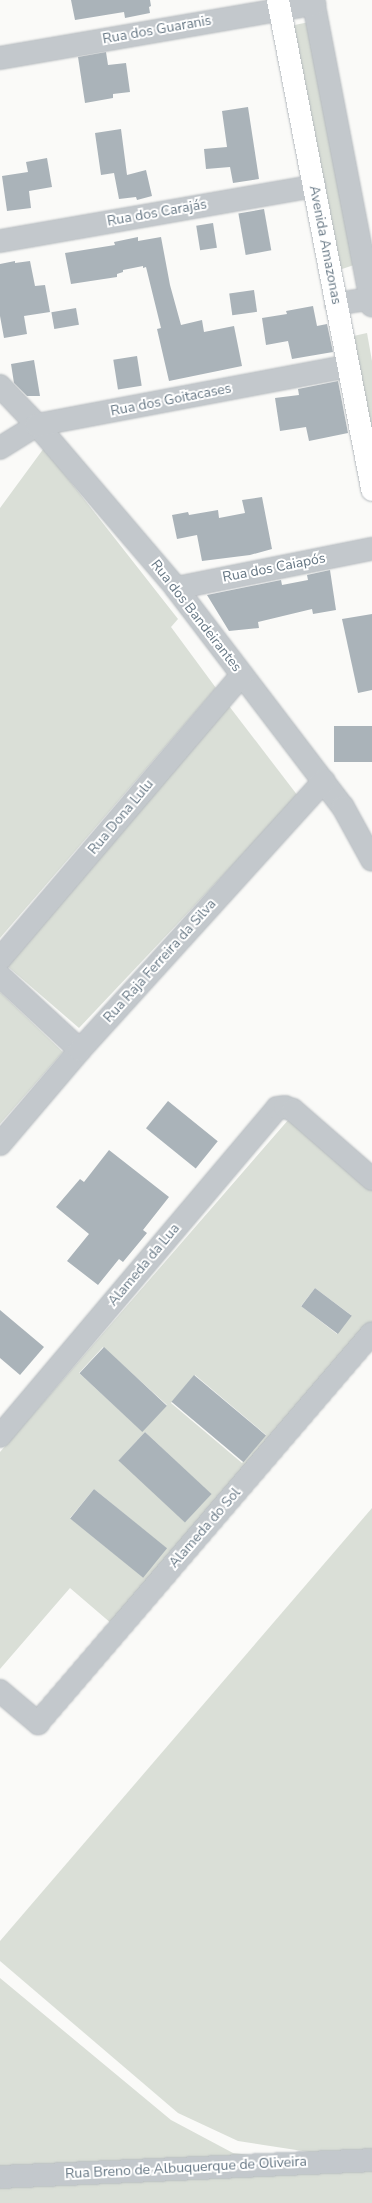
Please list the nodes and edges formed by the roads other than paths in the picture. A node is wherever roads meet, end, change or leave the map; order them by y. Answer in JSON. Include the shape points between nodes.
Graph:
{"nodes":[{"id":1,"x":314,"y":2,"type":"edge"},
{"id":2,"x":279,"y":4,"type":"edge"},
{"id":3,"x":0,"y":58,"type":"edge"},
{"id":4,"x":314,"y":186,"type":"junction"},
{"id":5,"x":0,"y":240,"type":"edge"},
{"id":6,"x":372,"y":300,"type":"edge"},
{"id":7,"x":336,"y":304,"type":"junction"},
{"id":8,"x":348,"y":366,"type":"junction"},
{"id":9,"x":0,"y":386,"type":"edge"},
{"id":10,"x":37,"y":425,"type":"junction"},
{"id":11,"x":0,"y":448,"type":"edge"},
{"id":12,"x":372,"y":490,"type":"edge"},
{"id":13,"x":372,"y":549,"type":"edge"},
{"id":14,"x":176,"y":588,"type":"junction"},
{"id":15,"x":242,"y":675,"type":"junction"},
{"id":16,"x":324,"y":782,"type":"junction"},
{"id":17,"x":372,"y":860,"type":"edge"},
{"id":18,"x":0,"y":959,"type":"edge"},
{"id":19,"x":0,"y":976,"type":"edge"},
{"id":20,"x":80,"y":1050,"type":"junction"},
{"id":21,"x":0,"y":1144,"type":"edge"},
{"id":22,"x":372,"y":1179,"type":"edge"},
{"id":23,"x":372,"y":1332,"type":"edge"},
{"id":24,"x":0,"y":1436,"type":"edge"},
{"id":25,"x":0,"y":1691,"type":"edge"},
{"id":26,"x":372,"y":2160,"type":"edge"},
{"id":27,"x":0,"y":2177,"type":"edge"}],
"edges":[{"from":1,"to":2,"type":"street","name":"Rua dos Guaranis"},
{"from":1,"to":6,"type":"street"},
{"from":2,"to":3,"type":"street","name":"Rua dos Guaranis"},
{"from":2,"to":4,"type":"main road","name":"Avenida Amazonas"},
{"from":4,"to":5,"type":"street","name":"Rua dos Carajás"},
{"from":4,"to":7,"type":"main road","name":"Avenida Amazonas"},
{"from":6,"to":7,"type":"street"},
{"from":7,"to":8,"type":"main road","name":"Avenida Amazonas"},
{"from":8,"to":10,"type":"street","name":"Rua dos Goitacases"},
{"from":8,"to":12,"type":"main road","name":"Avenida Amazonas"},
{"from":9,"to":10,"type":"street","name":"Rua dos Bandeirantes"},
{"from":10,"to":11,"type":"street","name":"Rua dos Goitacases"},
{"from":10,"to":14,"type":"street","name":"Rua dos Bandeirantes"},
{"from":13,"to":14,"type":"street","name":"Rua dos Caiapós"},
{"from":14,"to":15,"type":"street","name":"Rua dos Bandeirantes"},
{"from":15,"to":16,"type":"street","name":"Rua dos Bandeirantes"},
{"from":15,"to":18,"type":"street","name":"Rua Dona Lulu"},
{"from":16,"to":17,"type":"street","name":"Rua dos Bandeirantes","via":[[343,806]]},
{"from":16,"to":20,"type":"street","name":"Rua Raja Ferreira da Silva"},
{"from":19,"to":20,"type":"street"},
{"from":20,"to":21,"type":"street","name":"Rua Raja Ferreira da Silva"},
{"from":22,"to":24,"type":"street","name":"Alameda da Lua","via":[[293,1110],[277,1108]]},
{"from":23,"to":25,"type":"street","name":"Alameda do Sol","via":[[38,1723]]},
{"from":26,"to":27,"type":"street","name":"Rua Breno de Albuquerque de Oliveira"}]}
